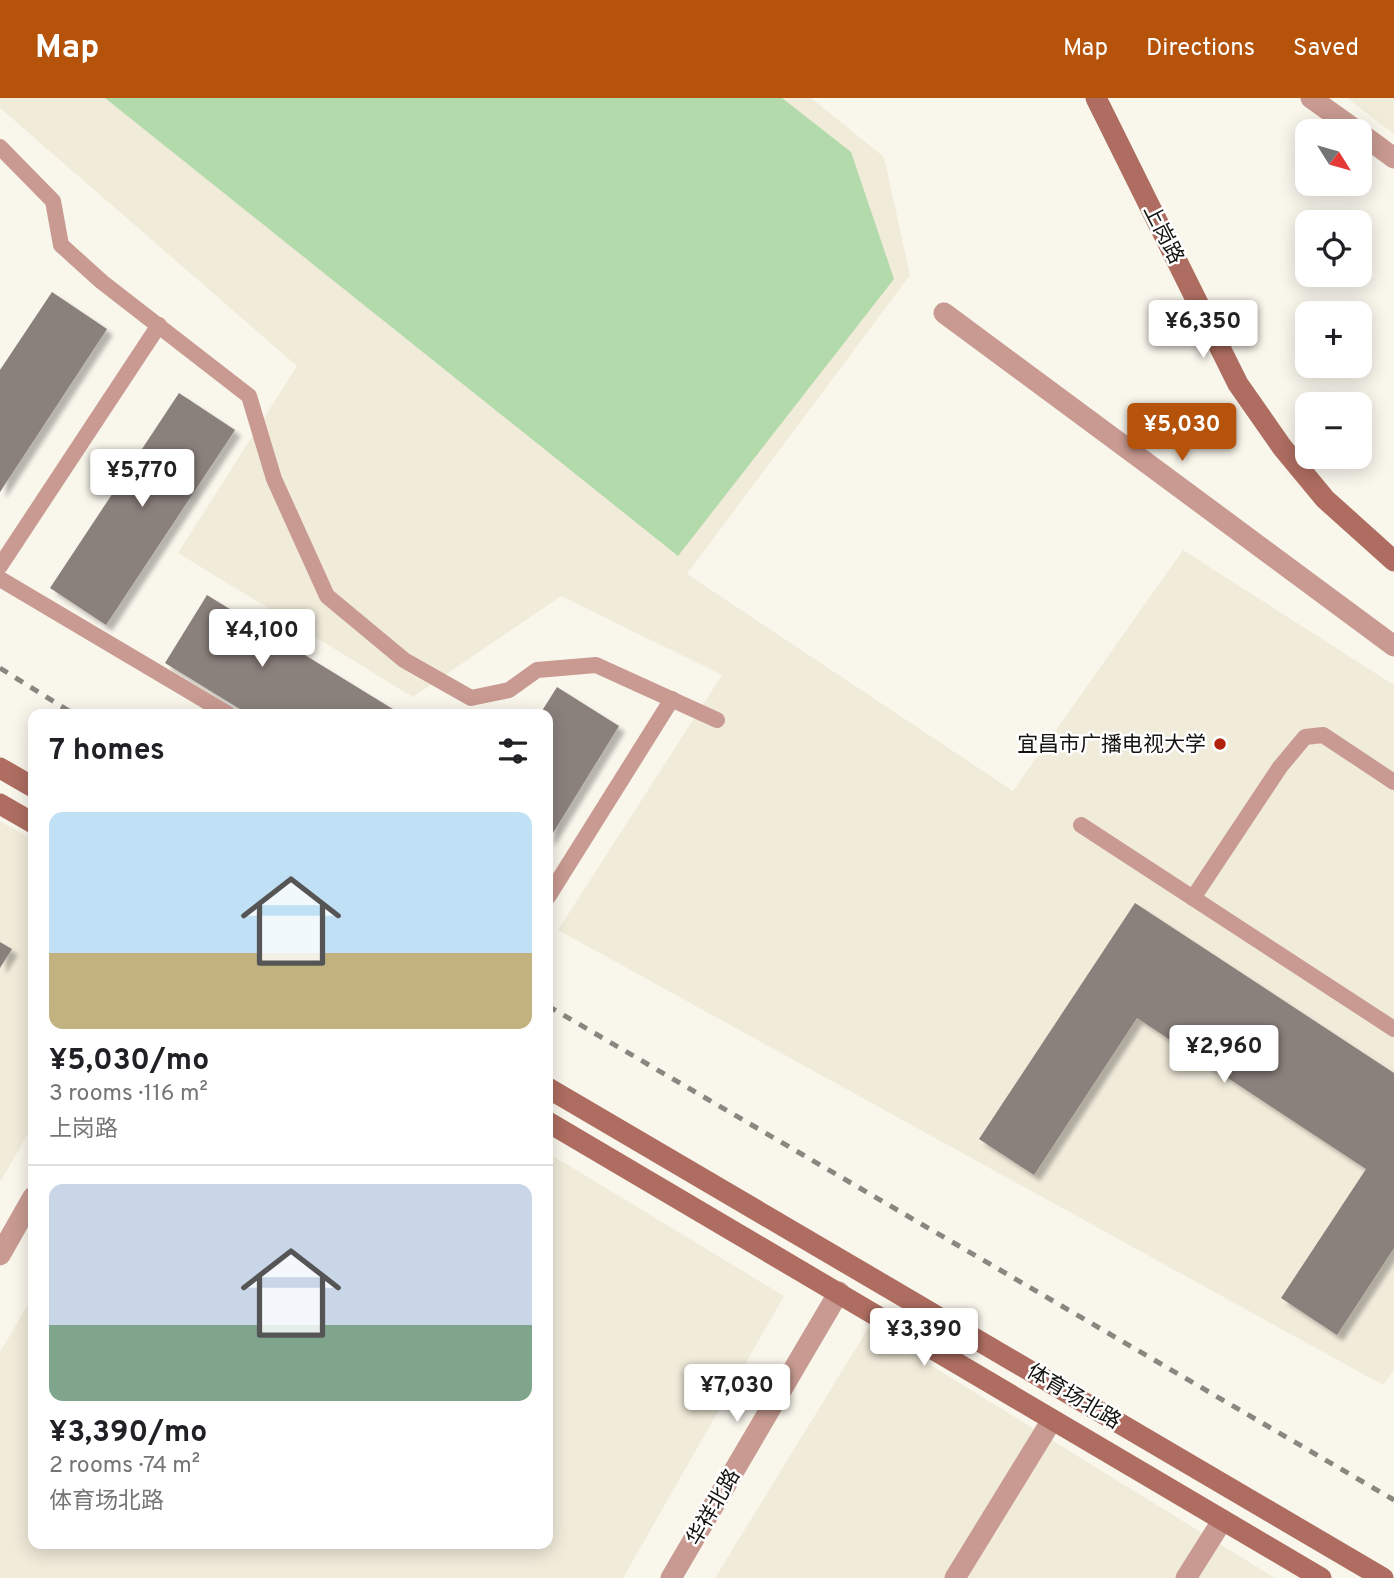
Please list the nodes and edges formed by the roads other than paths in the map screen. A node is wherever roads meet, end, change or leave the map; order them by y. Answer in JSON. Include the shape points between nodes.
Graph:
{"nodes":[{"id":1,"x":1096,"y":98,"type":"edge"},
{"id":2,"x":1311,"y":98,"type":"edge"},
{"id":3,"x":1340,"y":119,"type":"edge"},
{"id":4,"x":1372,"y":142,"type":"edge"},
{"id":5,"x":0,"y":147,"type":"edge"},
{"id":6,"x":1394,"y":158,"type":"edge"},
{"id":7,"x":944,"y":313,"type":"dead end"},
{"id":8,"x":159,"y":325,"type":"junction"},
{"id":9,"x":1394,"y":561,"type":"edge"},
{"id":10,"x":0,"y":566,"type":"edge"},
{"id":11,"x":0,"y":579,"type":"edge"},
{"id":12,"x":1394,"y":646,"type":"edge"},
{"id":13,"x":672,"y":699,"type":"junction"},
{"id":14,"x":220,"y":709,"type":"edge"},
{"id":15,"x":717,"y":720,"type":"dead end"},
{"id":16,"x":0,"y":768,"type":"edge"},
{"id":17,"x":1394,"y":782,"type":"edge"},
{"id":18,"x":28,"y":784,"type":"edge"},
{"id":19,"x":0,"y":804,"type":"edge"},
{"id":20,"x":28,"y":820,"type":"edge"},
{"id":21,"x":1080,"y":825,"type":"dead end"},
{"id":22,"x":553,"y":889,"type":"edge"},
{"id":23,"x":1193,"y":898,"type":"junction"},
{"id":24,"x":1394,"y":1030,"type":"edge"},
{"id":25,"x":553,"y":1091,"type":"edge"},
{"id":26,"x":553,"y":1125,"type":"edge"},
{"id":27,"x":28,"y":1206,"type":"edge"},
{"id":28,"x":0,"y":1255,"type":"edge"},
{"id":29,"x":839,"y":1292,"type":"junction"},
{"id":30,"x":1052,"y":1420,"type":"junction"},
{"id":31,"x":1222,"y":1521,"type":"junction"},
{"id":32,"x":671,"y":1578,"type":"edge"},
{"id":33,"x":955,"y":1578,"type":"edge"},
{"id":34,"x":1186,"y":1578,"type":"edge"},
{"id":35,"x":1321,"y":1578,"type":"edge"},
{"id":36,"x":1382,"y":1578,"type":"edge"}],
"edges":[{"from":1,"to":9,"type":"main road","name":"上岗路","via":[[1238,384],[1325,499]]},
{"from":2,"to":3,"type":"street"},
{"from":4,"to":6,"type":"street"},
{"from":5,"to":8,"type":"lane","via":[[53,201],[61,245]]},
{"from":7,"to":12,"type":"street"},
{"from":8,"to":10,"type":"lane"},
{"from":8,"to":13,"type":"lane","via":[[249,396],[274,478],[327,596],[404,660],[471,698],[509,691],[537,670],[596,665]]},
{"from":11,"to":14,"type":"lane"},
{"from":13,"to":15,"type":"lane"},
{"from":13,"to":22,"type":"lane"},
{"from":16,"to":18,"type":"main road"},
{"from":17,"to":23,"type":"lane","via":[[1323,735],[1305,737]]},
{"from":19,"to":20,"type":"main road"},
{"from":21,"to":23,"type":"lane"},
{"from":23,"to":24,"type":"lane"},
{"from":25,"to":36,"type":"main road","name":"体育场北路"},
{"from":26,"to":29,"type":"main road","name":"体育场北路"},
{"from":27,"to":28,"type":"street"},
{"from":29,"to":30,"type":"main road","name":"体育场北路"},
{"from":29,"to":32,"type":"street","name":"华祥北路"},
{"from":30,"to":31,"type":"main road","name":"体育场北路"},
{"from":30,"to":33,"type":"street"},
{"from":31,"to":34,"type":"street"},
{"from":31,"to":35,"type":"main road","name":"体育场北路"}]}
